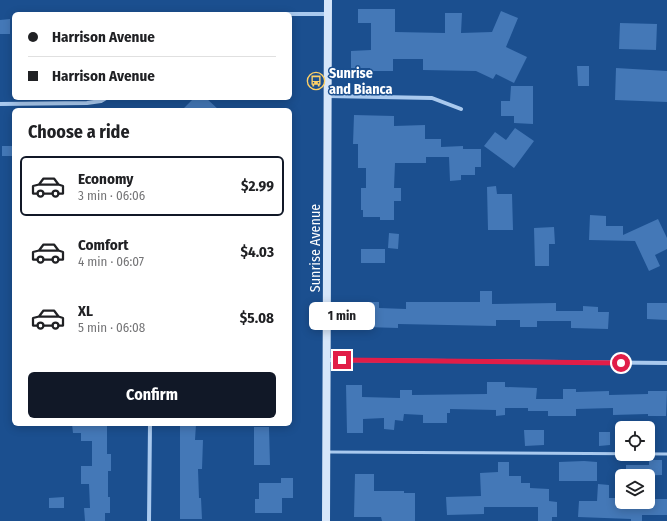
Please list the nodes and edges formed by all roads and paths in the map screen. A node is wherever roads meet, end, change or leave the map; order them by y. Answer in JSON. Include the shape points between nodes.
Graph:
{"nodes":[{"id":1,"x":328,"y":0,"type":"edge"},
{"id":2,"x":292,"y":14,"type":"edge"},
{"id":3,"x":328,"y":14,"type":"junction"},
{"id":4,"x":328,"y":96,"type":"junction"},
{"id":5,"x":103,"y":100,"type":"edge"},
{"id":6,"x":0,"y":104,"type":"edge"},
{"id":7,"x":461,"y":109,"type":"dead end"},
{"id":8,"x":327,"y":360,"type":"junction"},
{"id":9,"x":667,"y":363,"type":"edge"},
{"id":10,"x":150,"y":426,"type":"edge"},
{"id":11,"x":326,"y":452,"type":"junction"},
{"id":12,"x":667,"y":454,"type":"edge"},
{"id":13,"x":149,"y":521,"type":"edge"},
{"id":14,"x":326,"y":521,"type":"edge"}],
"edges":[{"from":1,"to":3,"type":"street","name":"Sunrise Avenue"},
{"from":2,"to":3,"type":"street"},
{"from":3,"to":4,"type":"street","name":"Sunrise Avenue"},
{"from":4,"to":7,"type":"street","via":[[432,98]]},
{"from":4,"to":8,"type":"street","name":"Sunrise Avenue"},
{"from":5,"to":6,"type":"street","via":[[87,103]]},
{"from":8,"to":9,"type":"street"},
{"from":8,"to":11,"type":"street","name":"Sunrise Avenue"},
{"from":10,"to":13,"type":"street"},
{"from":11,"to":12,"type":"lane"},
{"from":11,"to":14,"type":"street","name":"Sunrise Avenue"}]}
